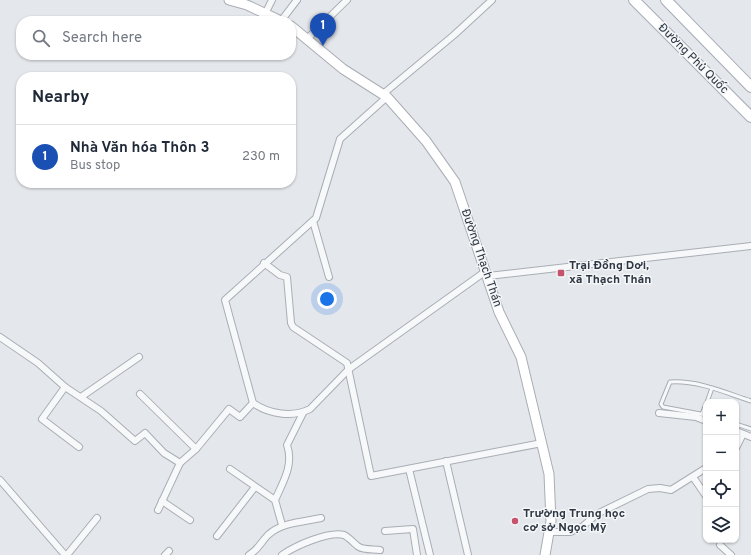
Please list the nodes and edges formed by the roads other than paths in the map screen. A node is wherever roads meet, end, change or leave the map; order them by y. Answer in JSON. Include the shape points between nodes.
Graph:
{"nodes":[{"id":1,"x":229,"y":0,"type":"edge"},
{"id":2,"x":272,"y":0,"type":"edge"},
{"id":3,"x":297,"y":0,"type":"edge"},
{"id":4,"x":347,"y":0,"type":"edge"},
{"id":5,"x":481,"y":0,"type":"edge"},
{"id":6,"x":492,"y":0,"type":"edge"},
{"id":7,"x":634,"y":0,"type":"edge"},
{"id":8,"x":666,"y":0,"type":"edge"},
{"id":9,"x":485,"y":6,"type":"junction"},
{"id":10,"x":265,"y":14,"type":"junction"},
{"id":11,"x":270,"y":16,"type":"edge"},
{"id":12,"x":285,"y":16,"type":"edge"},
{"id":13,"x":296,"y":30,"type":"edge"},
{"id":14,"x":307,"y":39,"type":"junction"},
{"id":15,"x":751,"y":87,"type":"edge"},
{"id":16,"x":385,"y":96,"type":"junction"},
{"id":17,"x":751,"y":117,"type":"edge"},
{"id":18,"x":313,"y":222,"type":"junction"},
{"id":19,"x":751,"y":246,"type":"edge"},
{"id":20,"x":264,"y":263,"type":"junction"},
{"id":21,"x":487,"y":273,"type":"junction"},
{"id":22,"x":329,"y":277,"type":"dead end"},
{"id":23,"x":0,"y":337,"type":"edge"},
{"id":24,"x":139,"y":357,"type":"dead end"},
{"id":25,"x":349,"y":369,"type":"junction"},
{"id":26,"x":66,"y":387,"type":"junction"},
{"id":27,"x":712,"y":388,"type":"junction"},
{"id":28,"x":140,"y":394,"type":"dead end"},
{"id":29,"x":81,"y":397,"type":"junction"},
{"id":30,"x":708,"y":399,"type":"edge"},
{"id":31,"x":751,"y":401,"type":"edge"},
{"id":32,"x":253,"y":403,"type":"junction"},
{"id":33,"x":303,"y":413,"type":"junction"},
{"id":34,"x":659,"y":413,"type":"dead end"},
{"id":35,"x":703,"y":414,"type":"edge"},
{"id":36,"x":703,"y":420,"type":"edge"},
{"id":37,"x":739,"y":425,"type":"edge"},
{"id":38,"x":751,"y":429,"type":"edge"},
{"id":39,"x":739,"y":432,"type":"edge"},
{"id":40,"x":743,"y":434,"type":"junction"},
{"id":41,"x":751,"y":435,"type":"edge"},
{"id":42,"x":739,"y":442,"type":"edge"},
{"id":43,"x":542,"y":443,"type":"junction"},
{"id":44,"x":79,"y":447,"type":"dead end"},
{"id":45,"x":196,"y":449,"type":"junction"},
{"id":46,"x":446,"y":461,"type":"junction"},
{"id":47,"x":180,"y":463,"type":"junction"},
{"id":48,"x":230,"y":469,"type":"dead end"},
{"id":49,"x":409,"y":469,"type":"junction"},
{"id":50,"x":703,"y":470,"type":"edge"},
{"id":51,"x":693,"y":477,"type":"junction"},
{"id":52,"x":0,"y":480,"type":"edge"},
{"id":53,"x":255,"y":487,"type":"junction"},
{"id":54,"x":703,"y":492,"type":"edge"},
{"id":55,"x":276,"y":500,"type":"junction"},
{"id":56,"x":162,"y":501,"type":"junction"},
{"id":57,"x":158,"y":510,"type":"dead end"},
{"id":58,"x":97,"y":518,"type":"dead end"},
{"id":59,"x":321,"y":518,"type":"dead end"},
{"id":60,"x":190,"y":520,"type":"dead end"},
{"id":61,"x":282,"y":525,"type":"junction"},
{"id":62,"x":385,"y":530,"type":"dead end"},
{"id":63,"x":549,"y":532,"type":"junction"},
{"id":64,"x":217,"y":536,"type":"dead end"},
{"id":65,"x":720,"y":545,"type":"dead end"},
{"id":66,"x":380,"y":550,"type":"dead end"},
{"id":67,"x":66,"y":555,"type":"edge"},
{"id":68,"x":249,"y":555,"type":"edge"},
{"id":69,"x":282,"y":555,"type":"edge"},
{"id":70,"x":417,"y":555,"type":"edge"},
{"id":71,"x":430,"y":555,"type":"edge"},
{"id":72,"x":468,"y":555,"type":"edge"},
{"id":73,"x":545,"y":555,"type":"edge"},
{"id":74,"x":731,"y":555,"type":"edge"}],
"edges":[{"from":1,"to":10,"type":"street"},
{"from":2,"to":10,"type":"street"},
{"from":3,"to":12,"type":"street"},
{"from":4,"to":14,"type":"street"},
{"from":5,"to":9,"type":"street"},
{"from":6,"to":9,"type":"street"},
{"from":7,"to":17,"type":"main road","name":"Đường Phủ Quốc"},
{"from":8,"to":15,"type":"main road","name":"Đường Phủ Quốc"},
{"from":9,"to":16,"type":"street"},
{"from":10,"to":11,"type":"street"},
{"from":13,"to":14,"type":"street","name":"Đường Thạch Thán"},
{"from":14,"to":16,"type":"street","name":"Đường Thạch Thán","via":[[343,69]]},
{"from":16,"to":18,"type":"street","via":[[340,139]]},
{"from":16,"to":21,"type":"street","name":"Đường Thạch Thán","via":[[426,141],[454,182]]},
{"from":18,"to":20,"type":"street"},
{"from":18,"to":22,"type":"street"},
{"from":19,"to":21,"type":"street"},
{"from":20,"to":25,"type":"street","via":[[287,277],[291,323],[294,327],[344,360]]},
{"from":20,"to":32,"type":"street","via":[[225,300]]},
{"from":21,"to":25,"type":"street"},
{"from":21,"to":43,"type":"street","name":"Đường Thạch Thán","via":[[499,312],[521,357]]},
{"from":23,"to":26,"type":"street","via":[[38,363]]},
{"from":24,"to":29,"type":"street"},
{"from":25,"to":33,"type":"street"},
{"from":25,"to":49,"type":"street","via":[[371,476]]},
{"from":26,"to":29,"type":"street"},
{"from":26,"to":44,"type":"street","via":[[42,419]]},
{"from":27,"to":30,"type":"lane"},
{"from":27,"to":31,"type":"lane"},
{"from":27,"to":35,"type":"lane","via":[[670,382],[661,404],[663,407]]},
{"from":28,"to":45,"type":"street"},
{"from":29,"to":47,"type":"street","via":[[136,441],[145,433],[164,453]]},
{"from":32,"to":33,"type":"street","via":[[273,412]]},
{"from":32,"to":45,"type":"street","via":[[240,417],[229,409]]},
{"from":33,"to":55,"type":"street","via":[[287,446],[291,456],[289,468]]},
{"from":34,"to":36,"type":"street"},
{"from":37,"to":38,"type":"lane"},
{"from":39,"to":40,"type":"street"},
{"from":40,"to":41,"type":"street"},
{"from":40,"to":42,"type":"street"},
{"from":43,"to":46,"type":"street"},
{"from":43,"to":63,"type":"street","name":"Đường Thạch Thán","via":[[549,474]]},
{"from":45,"to":47,"type":"street"},
{"from":46,"to":49,"type":"street"},
{"from":46,"to":72,"type":"street"},
{"from":47,"to":56,"type":"street"},
{"from":48,"to":53,"type":"street"},
{"from":49,"to":71,"type":"street"},
{"from":50,"to":51,"type":"street"},
{"from":51,"to":54,"type":"street"},
{"from":51,"to":63,"type":"street","via":[[671,490],[648,489],[597,514],[582,527],[570,532]]},
{"from":52,"to":67,"type":"street"},
{"from":53,"to":55,"type":"street"},
{"from":53,"to":64,"type":"street"},
{"from":55,"to":61,"type":"street"},
{"from":56,"to":57,"type":"street"},
{"from":56,"to":60,"type":"street"},
{"from":58,"to":67,"type":"street"},
{"from":59,"to":61,"type":"street"},
{"from":61,"to":68,"type":"street","via":[[268,536],[258,550]]},
{"from":62,"to":70,"type":"street","via":[[413,529]]},
{"from":63,"to":73,"type":"street","name":"Đường Thạch Thán"},
{"from":65,"to":74,"type":"street"},
{"from":66,"to":69,"type":"street","via":[[359,548],[344,535],[312,540]]}]}
